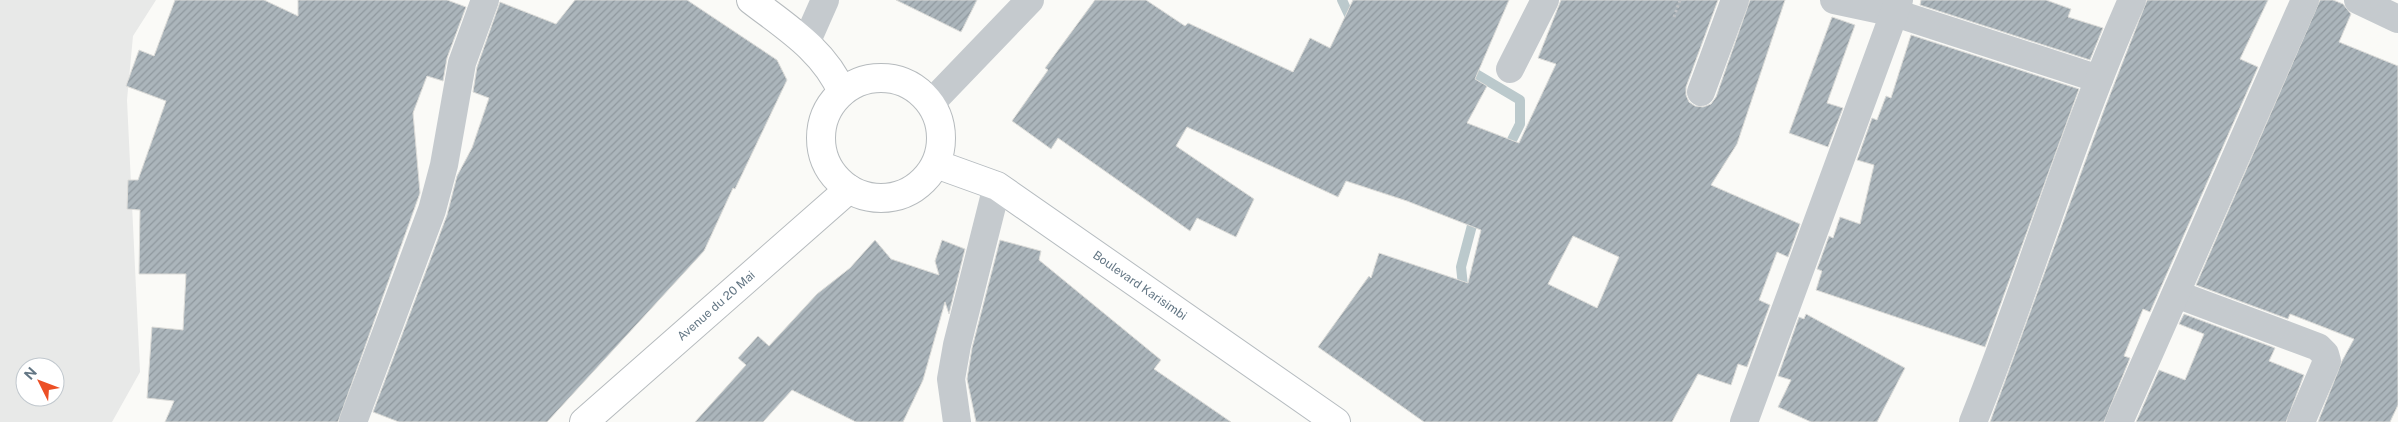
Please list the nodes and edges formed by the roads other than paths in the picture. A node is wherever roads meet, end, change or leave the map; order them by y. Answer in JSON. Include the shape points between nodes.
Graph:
{"nodes":[{"id":1,"x":485,"y":0,"type":"edge"},
{"id":2,"x":751,"y":0,"type":"edge"},
{"id":3,"x":825,"y":0,"type":"edge"},
{"id":4,"x":1030,"y":0,"type":"edge"},
{"id":5,"x":1545,"y":0,"type":"edge"},
{"id":6,"x":1734,"y":0,"type":"edge"},
{"id":7,"x":1834,"y":0,"type":"edge"},
{"id":8,"x":2132,"y":0,"type":"edge"},
{"id":9,"x":2305,"y":0,"type":"edge"},
{"id":10,"x":2358,"y":0,"type":"edge"},
{"id":11,"x":1897,"y":6,"type":"edge"},
{"id":12,"x":2398,"y":19,"type":"edge"},
{"id":13,"x":806,"y":43,"type":"junction"},
{"id":14,"x":1510,"y":69,"type":"dead end"},
{"id":15,"x":2099,"y":79,"type":"junction"},
{"id":16,"x":842,"y":92,"type":"junction"},
{"id":17,"x":1701,"y":92,"type":"dead end"},
{"id":18,"x":931,"y":103,"type":"junction"},
{"id":19,"x":936,"y":164,"type":"junction"},
{"id":20,"x":997,"y":186,"type":"junction"},
{"id":21,"x":849,"y":189,"type":"junction"},
{"id":22,"x":2176,"y":294,"type":"junction"},
{"id":23,"x":353,"y":422,"type":"edge"},
{"id":24,"x":584,"y":422,"type":"edge"},
{"id":25,"x":957,"y":422,"type":"edge"},
{"id":26,"x":1336,"y":422,"type":"edge"},
{"id":27,"x":1744,"y":422,"type":"edge"},
{"id":28,"x":1973,"y":422,"type":"edge"},
{"id":29,"x":2119,"y":422,"type":"edge"},
{"id":30,"x":2301,"y":422,"type":"edge"}],
"edges":[{"from":1,"to":23,"type":"street","via":[[462,63],[444,165],[432,210]]},
{"from":2,"to":13,"type":"main road"},
{"from":3,"to":13,"type":"street"},
{"from":4,"to":18,"type":"street"},
{"from":5,"to":14,"type":"street"},
{"from":6,"to":17,"type":"street"},
{"from":7,"to":11,"type":"street"},
{"from":8,"to":15,"type":"street"},
{"from":9,"to":22,"type":"street"},
{"from":10,"to":12,"type":"street"},
{"from":11,"to":15,"type":"street"},
{"from":11,"to":27,"type":"street"},
{"from":13,"to":16,"type":"main road","via":[[830,68]]},
{"from":15,"to":28,"type":"street"},
{"from":16,"to":18,"type":"main road","via":[[860,82],[879,77],[899,80],[917,89]]},
{"from":16,"to":21,"type":"main road","via":[[828,111],[821,134],[822,150],[836,179]]},
{"from":18,"to":19,"type":"main road","via":[[941,133]]},
{"from":19,"to":20,"type":"main road","name":"Boulevard Karisimbi"},
{"from":19,"to":21,"type":"main road","via":[[924,180],[907,192],[888,198],[868,197]]},
{"from":20,"to":25,"type":"street","via":[[956,345],[951,379]]},
{"from":20,"to":26,"type":"main road","name":"Boulevard Karisimbi"},
{"from":21,"to":24,"type":"main road","name":"Avenue du 20 Mai"},
{"from":22,"to":29,"type":"street"},
{"from":22,"to":30,"type":"street","via":[[2318,347],[2325,354],[2327,361]]}]}
